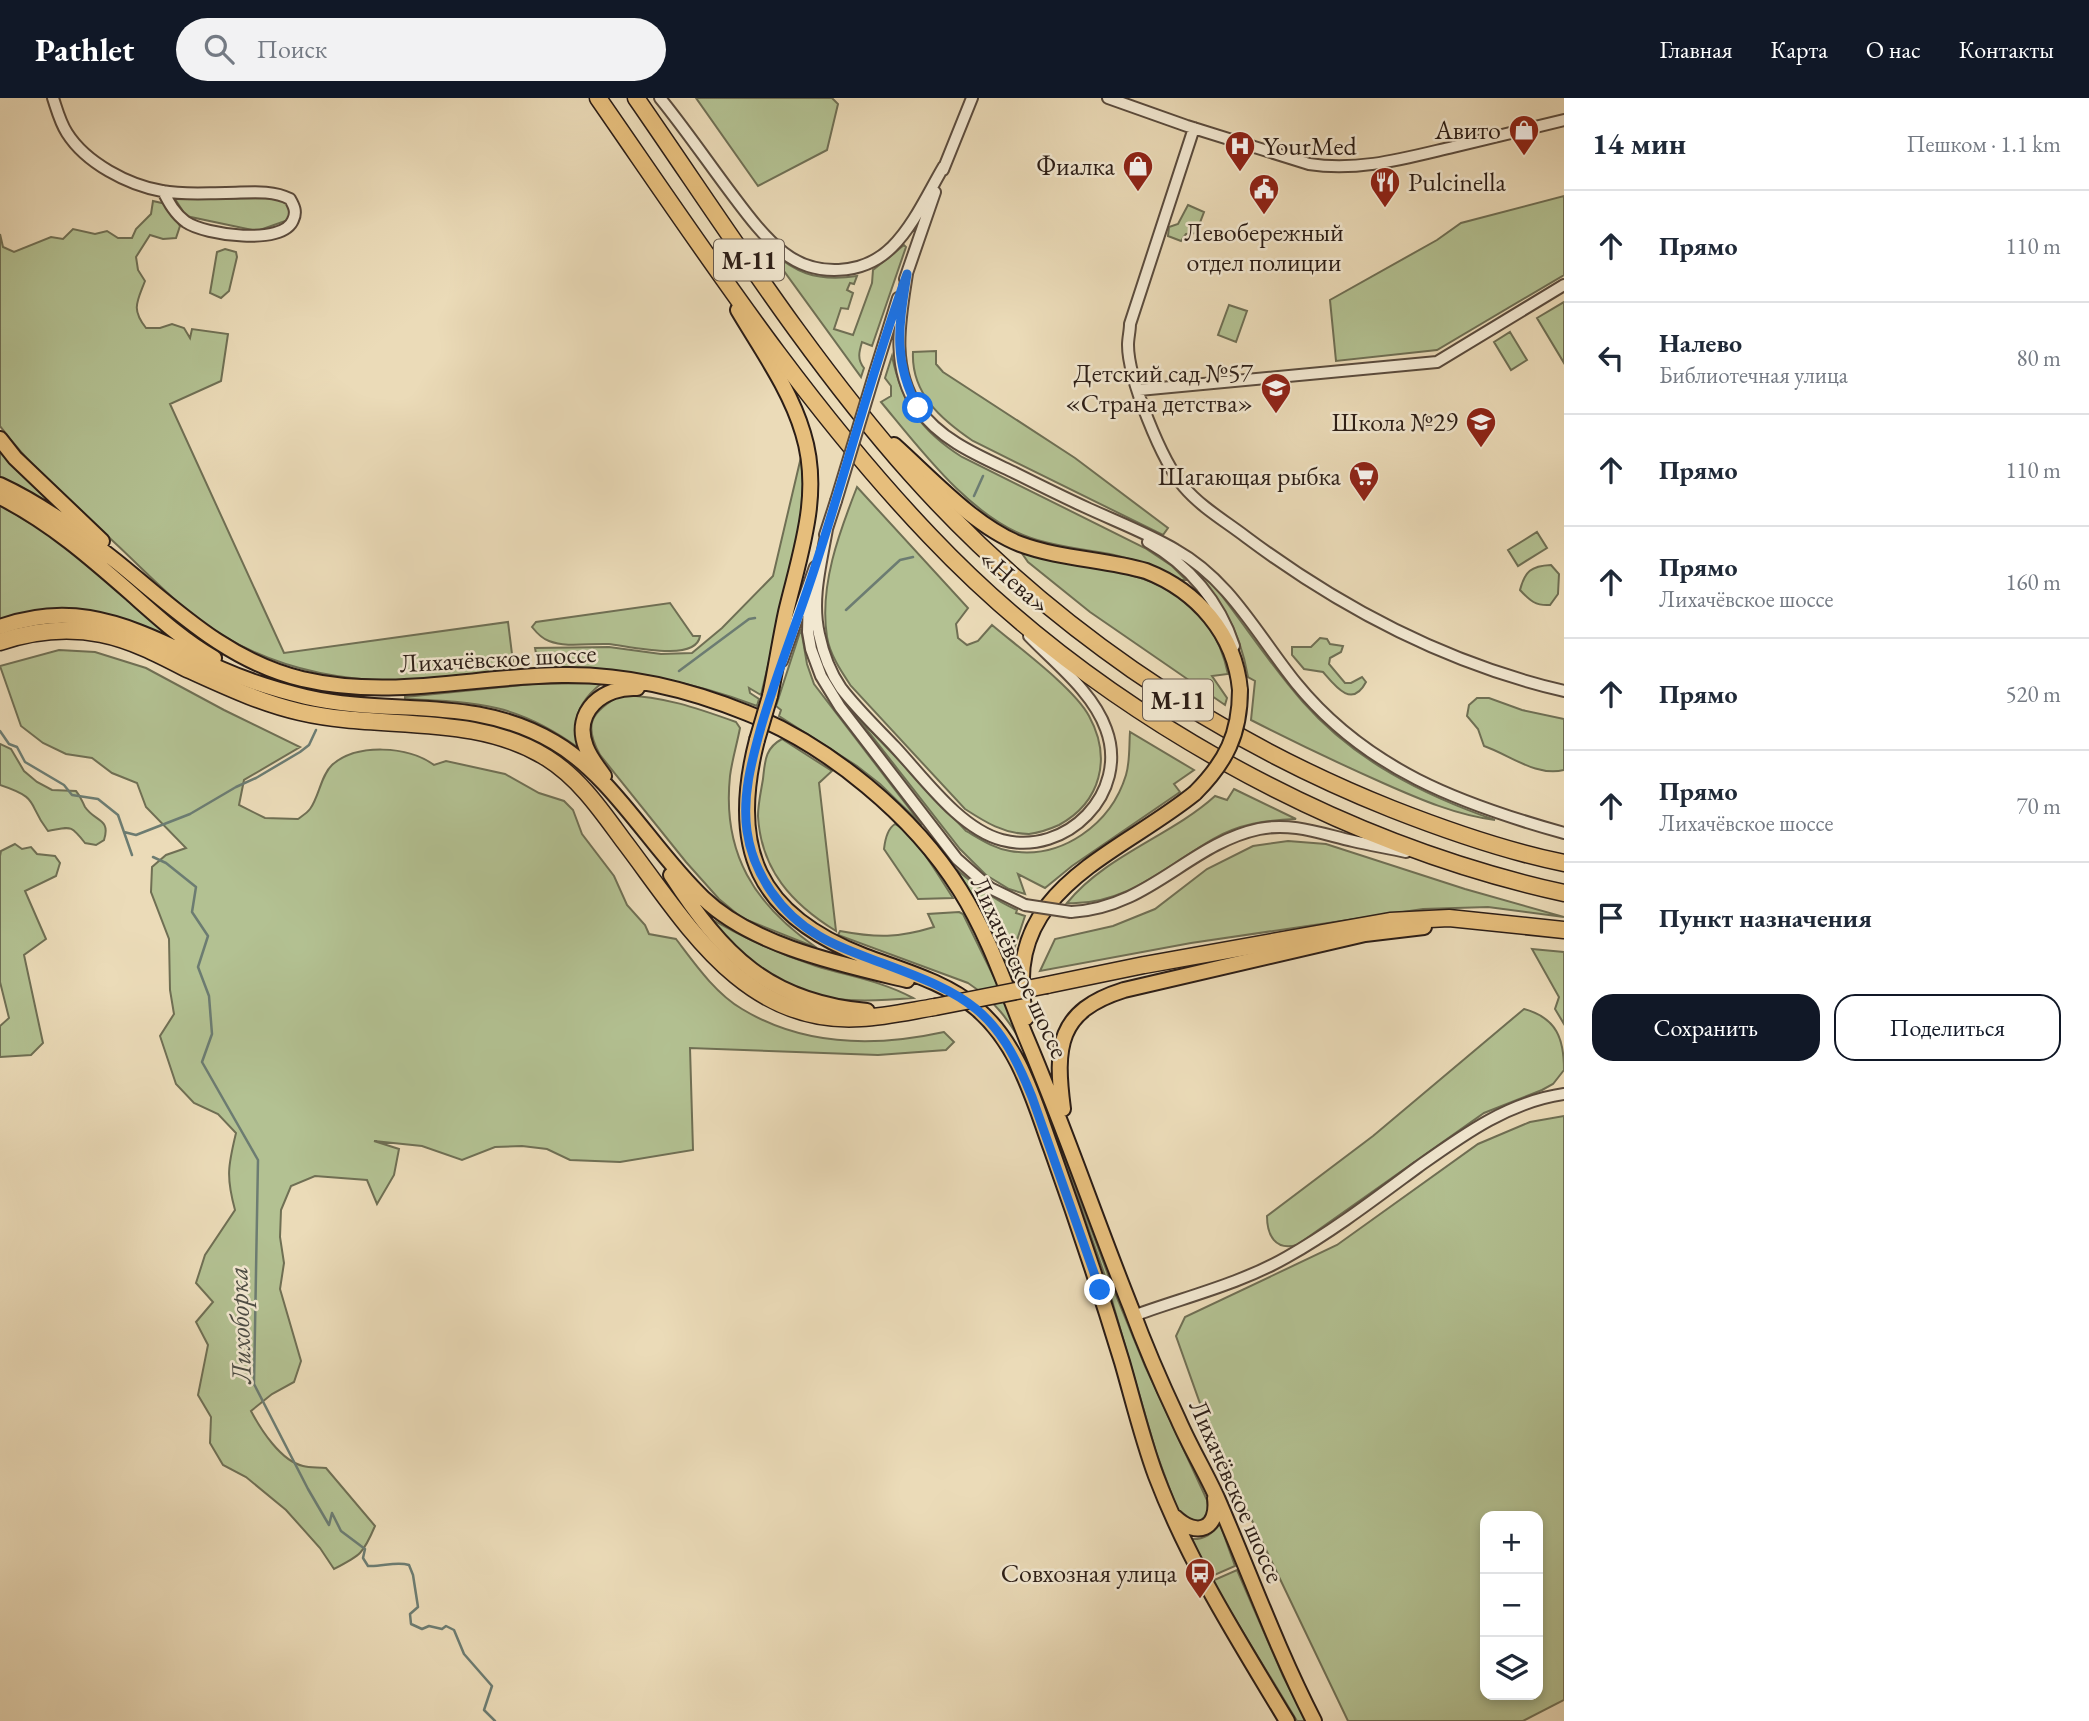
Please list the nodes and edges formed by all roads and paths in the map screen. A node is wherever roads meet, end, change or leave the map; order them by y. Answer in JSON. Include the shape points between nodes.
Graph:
{"nodes":[{"id":1,"x":53,"y":98,"type":"edge"},
{"id":2,"x":598,"y":98,"type":"edge"},
{"id":3,"x":636,"y":98,"type":"edge"},
{"id":4,"x":660,"y":98,"type":"edge"},
{"id":5,"x":972,"y":98,"type":"edge"},
{"id":6,"x":1108,"y":98,"type":"edge"},
{"id":7,"x":1564,"y":120,"type":"edge"},
{"id":8,"x":1194,"y":128,"type":"junction"},
{"id":9,"x":944,"y":166,"type":"junction"},
{"id":10,"x":163,"y":191,"type":"junction"},
{"id":11,"x":705,"y":252,"type":"junction"},
{"id":12,"x":907,"y":274,"type":"junction"},
{"id":13,"x":1564,"y":285,"type":"edge"},
{"id":14,"x":1139,"y":390,"type":"junction"},
{"id":15,"x":866,"y":419,"type":"junction"},
{"id":16,"x":0,"y":439,"type":"edge"},
{"id":17,"x":0,"y":485,"type":"edge"},
{"id":18,"x":0,"y":498,"type":"edge"},
{"id":19,"x":1084,"y":507,"type":"junction"},
{"id":20,"x":827,"y":529,"type":"junction"},
{"id":21,"x":815,"y":569,"type":"junction"},
{"id":22,"x":976,"y":581,"type":"junction"},
{"id":23,"x":141,"y":583,"type":"junction"},
{"id":24,"x":0,"y":627,"type":"edge"},
{"id":25,"x":0,"y":642,"type":"edge"},
{"id":26,"x":1238,"y":670,"type":"junction"},
{"id":27,"x":267,"y":685,"type":"junction"},
{"id":28,"x":1564,"y":691,"type":"edge"},
{"id":29,"x":698,"y":696,"type":"junction"},
{"id":30,"x":770,"y":696,"type":"junction"},
{"id":31,"x":625,"y":808,"type":"junction"},
{"id":32,"x":1564,"y":832,"type":"edge"},
{"id":33,"x":644,"y":833,"type":"junction"},
{"id":34,"x":1447,"y":860,"type":"junction"},
{"id":35,"x":1564,"y":863,"type":"edge"},
{"id":36,"x":1564,"y":893,"type":"edge"},
{"id":37,"x":1506,"y":924,"type":"junction"},
{"id":38,"x":1564,"y":930,"type":"edge"},
{"id":39,"x":949,"y":990,"type":"junction"},
{"id":40,"x":897,"y":1013,"type":"junction"},
{"id":41,"x":1039,"y":1063,"type":"junction"},
{"id":42,"x":1564,"y":1094,"type":"edge"},
{"id":43,"x":1071,"y":1148,"type":"junction"},
{"id":44,"x":1133,"y":1316,"type":"junction"},
{"id":45,"x":1215,"y":1493,"type":"junction"},
{"id":46,"x":1169,"y":1510,"type":"junction"},
{"id":47,"x":1287,"y":1721,"type":"edge"},
{"id":48,"x":1314,"y":1721,"type":"edge"}],
"edges":[{"from":1,"to":10,"type":"street","via":[[68,135],[85,153],[130,182]]},
{"from":2,"to":11,"type":"highway","name":"«Нева»","number":"М-11"},
{"from":3,"to":15,"type":"highway","name":"«Нева»","number":"М-11"},
{"from":4,"to":9,"type":"street","via":[[757,227],[786,254],[819,269],[862,266],[890,249],[910,225]]},
{"from":5,"to":9,"type":"street"},
{"from":6,"to":8,"type":"street"},
{"from":7,"to":8,"type":"street","via":[[1399,160],[1337,166],[1309,164]]},
{"from":8,"to":14,"type":"street","via":[[1130,324],[1128,346]]},
{"from":9,"to":12,"type":"street"},
{"from":10,"to":10,"type":"street","via":[[176,214],[197,228],[243,236],[275,234],[286,230],[295,215],[290,199],[274,193]]},
{"from":11,"to":22,"type":"highway","name":"«Нева»","number":"М-11","via":[[846,441],[931,538]]},
{"from":11,"to":30,"type":"main road","via":[[789,398],[809,458],[809,516]]},
{"from":12,"to":19,"type":"street","via":[[899,354],[903,377],[918,408],[937,429],[966,449]]},
{"from":12,"to":20,"type":"street","bridge":true},
{"from":13,"to":14,"type":"street","via":[[1437,362]]},
{"from":14,"to":28,"type":"street","via":[[1168,465],[1183,486],[1264,551],[1329,594],[1415,639],[1473,664]]},
{"from":15,"to":26,"type":"main road","via":[[951,497],[1006,537],[1036,548],[1146,571],[1188,593],[1217,624]]},
{"from":15,"to":35,"type":"highway","name":"«Нева»","number":"М-11","via":[[911,474],[995,560],[1085,637],[1183,703],[1352,793],[1480,841]]},
{"from":16,"to":23,"type":"main road"},
{"from":17,"to":23,"type":"main road","via":[[64,522]]},
{"from":18,"to":27,"type":"main road","via":[[69,541],[187,640]]},
{"from":19,"to":26,"type":"street","via":[[1155,546],[1194,579],[1225,623]]},
{"from":19,"to":32,"type":"street","via":[[1175,549],[1206,570],[1233,598],[1306,695],[1375,755],[1431,788],[1470,804]]},
{"from":20,"to":21,"type":"street"},
{"from":20,"to":22,"type":"street","via":[[815,608],[824,652],[841,687],[973,827],[1012,842],[1037,842],[1080,823],[1101,797],[1111,763],[1107,730],[1082,692]]},
{"from":21,"to":30,"type":"street"},
{"from":21,"to":34,"type":"street","bridge":true,"via":[[808,596],[808,632],[815,664],[828,691],[957,859],[990,888],[1025,905],[1071,912],[1115,904],[1230,839],[1274,827],[1293,827]]},
{"from":22,"to":34,"type":"highway","name":"«Нева»","number":"М-11","via":[[1070,660],[1201,748],[1339,819]]},
{"from":23,"to":29,"type":"main road","name":"Лихачёвское шоссе","via":[[227,649],[304,680],[396,688],[593,675],[649,682]]},
{"from":24,"to":27,"type":"main road","via":[[60,616],[108,621]]},
{"from":25,"to":40,"type":"highway","via":[[42,631],[100,634],[148,649],[247,696],[300,712],[348,721],[473,730],[519,743],[548,758],[580,785],[704,945],[749,987],[776,1002],[819,1015],[861,1018]]},
{"from":26,"to":41,"type":"main road","bridge":true,"via":[[1237,728],[1216,769],[1174,811],[1069,882],[1035,923],[1023,965],[1022,988]]},
{"from":27,"to":31,"type":"main road","via":[[332,702],[501,718],[557,744],[593,773]]},
{"from":29,"to":31,"type":"main road","via":[[624,687],[602,695],[588,710],[583,732],[587,748]]},
{"from":29,"to":41,"type":"main road","name":"Лихачёвское шоссе","via":[[751,714],[787,733],[841,767],[902,818],[962,892],[1002,972]]},
{"from":30,"to":39,"type":"main road","bridge":true,"via":[[747,786],[746,829],[760,873],[780,904],[806,927],[838,946]]},
{"from":31,"to":33,"type":"main road"},
{"from":33,"to":39,"type":"main road","via":[[703,898],[731,921],[797,949]]},
{"from":33,"to":40,"type":"main road","via":[[700,918],[754,973],[805,1000]]},
{"from":34,"to":36,"type":"highway","name":"«Нева»","number":"М-11"},
{"from":37,"to":38,"type":"highway"},
{"from":37,"to":40,"type":"highway","bridge":true,"via":[[1449,918],[1390,921]]},
{"from":37,"to":43,"type":"main road","via":[[1413,927],[1365,934],[1098,1000],[1072,1022],[1059,1053]]},
{"from":39,"to":46,"type":"main road","via":[[978,1009],[1011,1050],[1032,1097]]},
{"from":41,"to":43,"type":"main road","name":"Лихачёвское шоссе"},
{"from":42,"to":44,"type":"street","via":[[1537,1099],[1474,1128],[1287,1258]]},
{"from":43,"to":44,"type":"main road","name":"Лихачёвское шоссе"},
{"from":44,"to":45,"type":"main road","name":"Лихачёвское шоссе"},
{"from":45,"to":46,"type":"main road","via":[[1215,1515],[1208,1526],[1191,1529]]},
{"from":45,"to":48,"type":"main road","name":"Лихачёвское шоссе","via":[[1289,1673]]},
{"from":46,"to":47,"type":"main road","via":[[1204,1583]]}]}
